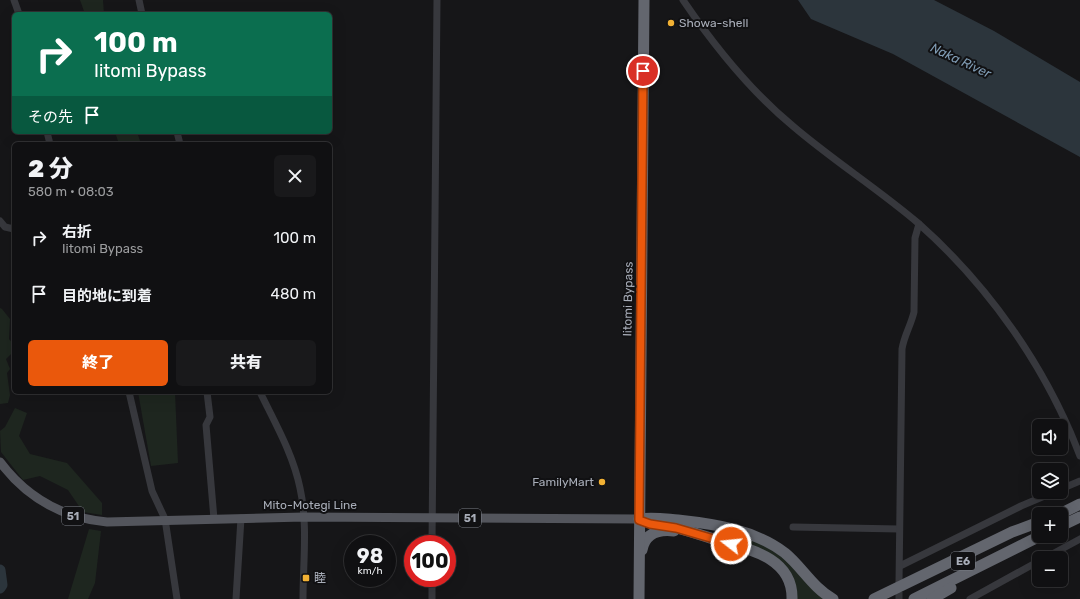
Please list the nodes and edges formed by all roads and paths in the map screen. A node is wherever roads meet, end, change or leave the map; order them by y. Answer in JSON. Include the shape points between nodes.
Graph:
{"nodes":[{"id":1,"x":14,"y":0,"type":"edge"},
{"id":2,"x":139,"y":0,"type":"edge"},
{"id":3,"x":437,"y":0,"type":"edge"},
{"id":4,"x":644,"y":0,"type":"edge"},
{"id":5,"x":683,"y":0,"type":"edge"},
{"id":6,"x":18,"y":12,"type":"edge"},
{"id":7,"x":142,"y":12,"type":"edge"},
{"id":8,"x":0,"y":221,"type":"edge"},
{"id":9,"x":919,"y":224,"type":"junction"},
{"id":10,"x":12,"y":229,"type":"edge"},
{"id":11,"x":129,"y":394,"type":"edge"},
{"id":12,"x":207,"y":394,"type":"edge"},
{"id":13,"x":261,"y":394,"type":"edge"},
{"id":14,"x":1080,"y":456,"type":"edge"},
{"id":15,"x":0,"y":462,"type":"edge"},
{"id":16,"x":1080,"y":481,"type":"edge"},
{"id":17,"x":1068,"y":486,"type":"edge"},
{"id":18,"x":1038,"y":499,"type":"edge"},
{"id":19,"x":1080,"y":504,"type":"edge"},
{"id":20,"x":1068,"y":510,"type":"edge"},
{"id":21,"x":304,"y":517,"type":"junction"},
{"id":22,"x":432,"y":517,"type":"junction"},
{"id":23,"x":241,"y":518,"type":"junction"},
{"id":24,"x":165,"y":519,"type":"junction"},
{"id":25,"x":214,"y":519,"type":"junction"},
{"id":26,"x":1077,"y":519,"type":"edge"},
{"id":27,"x":639,"y":520,"type":"junction"},
{"id":28,"x":1068,"y":524,"type":"edge"},
{"id":29,"x":1032,"y":525,"type":"edge"},
{"id":30,"x":793,"y":527,"type":"dead end"},
{"id":31,"x":1032,"y":527,"type":"edge"},
{"id":32,"x":899,"y":529,"type":"junction"},
{"id":33,"x":686,"y":531,"type":"junction"},
{"id":34,"x":432,"y":535,"type":"edge"},
{"id":35,"x":1080,"y":539,"type":"edge"},
{"id":36,"x":1032,"y":540,"type":"edge"},
{"id":37,"x":1034,"y":543,"type":"edge"},
{"id":38,"x":1058,"y":551,"type":"edge"},
{"id":39,"x":639,"y":561,"type":"junction"},
{"id":40,"x":1032,"y":565,"type":"edge"},
{"id":41,"x":900,"y":566,"type":"junction"},
{"id":42,"x":899,"y":583,"type":"tunnel mouth"},
{"id":43,"x":432,"y":587,"type":"edge"},
{"id":44,"x":177,"y":599,"type":"edge"},
{"id":45,"x":236,"y":599,"type":"edge"},
{"id":46,"x":303,"y":599,"type":"edge"},
{"id":47,"x":432,"y":599,"type":"edge"},
{"id":48,"x":639,"y":599,"type":"edge"},
{"id":49,"x":792,"y":599,"type":"edge"},
{"id":50,"x":833,"y":599,"type":"edge"},
{"id":51,"x":874,"y":599,"type":"edge"},
{"id":52,"x":888,"y":599,"type":"edge"},
{"id":53,"x":914,"y":599,"type":"edge"},
{"id":54,"x":932,"y":599,"type":"edge"},
{"id":55,"x":970,"y":599,"type":"edge"}],
"edges":[{"from":1,"to":6,"type":"street"},
{"from":2,"to":7,"type":"street"},
{"from":3,"to":22,"type":"street"},
{"from":4,"to":27,"type":"highway","name":"Iitomi Bypass"},
{"from":5,"to":9,"type":"street","via":[[728,61],[772,108],[820,149]]},
{"from":8,"to":10,"type":"street","via":[[5,227]]},
{"from":9,"to":14,"type":"street","via":[[980,286],[1016,335],[1044,378]]},
{"from":9,"to":32,"type":"street","via":[[915,238],[914,312],[902,349]]},
{"from":11,"to":24,"type":"street","via":[[151,485]]},
{"from":12,"to":25,"type":"street","via":[[210,418],[206,425]]},
{"from":13,"to":21,"type":"street","via":[[294,466]]},
{"from":15,"to":24,"type":"main road","name":"Mito-Motegi Line","number":"51","via":[[8,473],[36,498],[68,514],[108,522]]},
{"from":16,"to":17,"type":"street"},
{"from":18,"to":41,"type":"street"},
{"from":19,"to":20,"type":"highway"},
{"from":21,"to":22,"type":"main road","name":"Mito-Motegi Line","number":"51"},
{"from":21,"to":23,"type":"main road","name":"Mito-Motegi Line","number":"51"},
{"from":21,"to":46,"type":"street"},
{"from":22,"to":27,"type":"main road","name":"Mito-Motegi Line","number":"51"},
{"from":22,"to":34,"type":"street"},
{"from":23,"to":25,"type":"main road","name":"Mito-Motegi Line","number":"51"},
{"from":23,"to":45,"type":"street"},
{"from":24,"to":25,"type":"main road","name":"Mito-Motegi Line","number":"51"},
{"from":24,"to":44,"type":"street"},
{"from":26,"to":28,"type":"highway"},
{"from":27,"to":33,"type":"highway"},
{"from":27,"to":39,"type":"highway","name":"Iitomi Bypass"},
{"from":27,"to":50,"type":"highway","via":[[651,517],[716,525],[763,541],[786,554],[817,587]]},
{"from":29,"to":51,"type":"highway","via":[[1012,532]]},
{"from":30,"to":32,"type":"street"},
{"from":31,"to":52,"type":"highway","number":"E6"},
{"from":32,"to":41,"type":"street"},
{"from":33,"to":39,"type":"highway","via":[[665,530],[653,533],[646,540]]},
{"from":33,"to":49,"type":"highway","via":[[768,557],[785,574],[791,588]]},
{"from":35,"to":38,"type":"street"},
{"from":36,"to":53,"type":"highway","number":"E6"},
{"from":37,"to":54,"type":"highway"},
{"from":39,"to":48,"type":"highway","name":"Iitomi Bypass"},
{"from":40,"to":55,"type":"street"},
{"from":41,"to":42,"type":"street"},
{"from":43,"to":47,"type":"street"}]}
